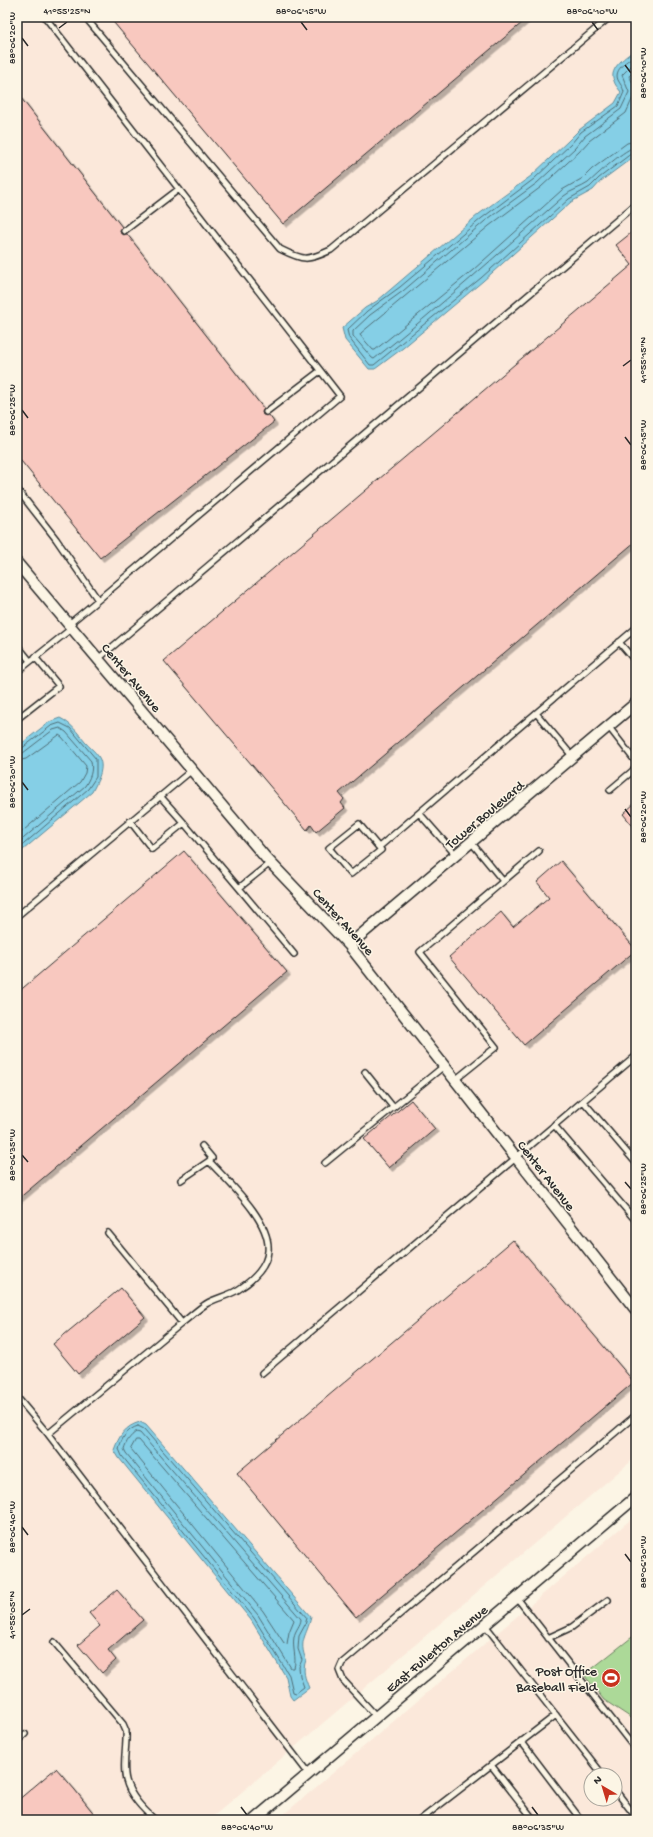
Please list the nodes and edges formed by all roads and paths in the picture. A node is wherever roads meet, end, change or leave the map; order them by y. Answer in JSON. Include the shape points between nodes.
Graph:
{"nodes":[{"id":1,"x":45,"y":17,"type":"edge"},
{"id":2,"x":85,"y":17,"type":"edge"},
{"id":3,"x":610,"y":17,"type":"edge"},
{"id":4,"x":179,"y":189,"type":"junction"},
{"id":5,"x":636,"y":204,"type":"edge"},
{"id":6,"x":124,"y":231,"type":"dead end"},
{"id":7,"x":320,"y":371,"type":"junction"},
{"id":8,"x":266,"y":412,"type":"dead end"},
{"id":9,"x":17,"y":489,"type":"edge"},
{"id":10,"x":17,"y":563,"type":"edge"},
{"id":11,"x":98,"y":600,"type":"junction"},
{"id":12,"x":70,"y":626,"type":"junction"},
{"id":13,"x":636,"y":628,"type":"edge"},
{"id":14,"x":620,"y":642,"type":"junction"},
{"id":15,"x":17,"y":645,"type":"edge"},
{"id":16,"x":35,"y":657,"type":"junction"},
{"id":17,"x":98,"y":659,"type":"junction"},
{"id":18,"x":30,"y":661,"type":"junction"},
{"id":19,"x":636,"y":662,"type":"edge"},
{"id":20,"x":17,"y":672,"type":"edge"},
{"id":21,"x":636,"y":703,"type":"edge"},
{"id":22,"x":536,"y":713,"type":"junction"},
{"id":23,"x":17,"y":719,"type":"edge"},
{"id":24,"x":608,"y":726,"type":"junction"},
{"id":25,"x":573,"y":757,"type":"junction"},
{"id":26,"x":636,"y":762,"type":"edge"},
{"id":27,"x":636,"y":768,"type":"edge"},
{"id":28,"x":192,"y":770,"type":"junction"},
{"id":29,"x":610,"y":790,"type":"dead end"},
{"id":30,"x":160,"y":796,"type":"junction"},
{"id":31,"x":419,"y":813,"type":"junction"},
{"id":32,"x":130,"y":822,"type":"junction"},
{"id":33,"x":184,"y":823,"type":"junction"},
{"id":34,"x":472,"y":842,"type":"junction"},
{"id":35,"x":379,"y":847,"type":"junction"},
{"id":36,"x":539,"y":851,"type":"dead end"},
{"id":37,"x":456,"y":855,"type":"junction"},
{"id":38,"x":270,"y":863,"type":"junction"},
{"id":39,"x":503,"y":881,"type":"junction"},
{"id":40,"x":239,"y":888,"type":"junction"},
{"id":41,"x":17,"y":916,"type":"edge"},
{"id":42,"x":349,"y":946,"type":"junction"},
{"id":43,"x":294,"y":954,"type":"dead end"},
{"id":44,"x":636,"y":1056,"type":"edge"},
{"id":45,"x":444,"y":1066,"type":"junction"},
{"id":46,"x":365,"y":1072,"type":"dead end"},
{"id":47,"x":455,"y":1080,"type":"junction"},
{"id":48,"x":583,"y":1101,"type":"junction"},
{"id":49,"x":393,"y":1107,"type":"junction"},
{"id":50,"x":554,"y":1125,"type":"junction"},
{"id":51,"x":202,"y":1146,"type":"dead end"},
{"id":52,"x":516,"y":1157,"type":"junction"},
{"id":53,"x":209,"y":1161,"type":"junction"},
{"id":54,"x":325,"y":1163,"type":"dead end"},
{"id":55,"x":636,"y":1163,"type":"edge"},
{"id":56,"x":181,"y":1180,"type":"dead end"},
{"id":57,"x":636,"y":1221,"type":"edge"},
{"id":58,"x":108,"y":1233,"type":"dead end"},
{"id":59,"x":636,"y":1310,"type":"edge"},
{"id":60,"x":182,"y":1323,"type":"junction"},
{"id":61,"x":262,"y":1373,"type":"dead end"},
{"id":62,"x":17,"y":1397,"type":"edge"},
{"id":63,"x":636,"y":1414,"type":"edge"},
{"id":64,"x":48,"y":1434,"type":"junction"},
{"id":65,"x":636,"y":1497,"type":"edge"},
{"id":66,"x":517,"y":1598,"type":"junction"},
{"id":67,"x":608,"y":1600,"type":"dead end"},
{"id":68,"x":485,"y":1625,"type":"junction"},
{"id":69,"x":548,"y":1638,"type":"junction"},
{"id":70,"x":54,"y":1642,"type":"dead end"},
{"id":71,"x":556,"y":1715,"type":"junction"},
{"id":72,"x":376,"y":1716,"type":"junction"},
{"id":73,"x":25,"y":1734,"type":"dead end"},
{"id":74,"x":17,"y":1741,"type":"edge"},
{"id":75,"x":521,"y":1742,"type":"junction"},
{"id":76,"x":636,"y":1750,"type":"edge"},
{"id":77,"x":491,"y":1765,"type":"junction"},
{"id":78,"x":597,"y":1767,"type":"edge"},
{"id":79,"x":309,"y":1774,"type":"junction"},
{"id":80,"x":623,"y":1800,"type":"edge"},
{"id":81,"x":636,"y":1817,"type":"edge"},
{"id":82,"x":155,"y":1820,"type":"edge"},
{"id":83,"x":254,"y":1820,"type":"edge"},
{"id":84,"x":420,"y":1820,"type":"edge"},
{"id":85,"x":534,"y":1820,"type":"edge"},
{"id":86,"x":581,"y":1820,"type":"edge"}],
"edges":[{"from":1,"to":4,"type":"lane"},
{"from":2,"to":3,"type":"lane","via":[[280,249],[293,256],[311,260],[331,250]]},
{"from":4,"to":6,"type":"lane"},
{"from":4,"to":7,"type":"lane"},
{"from":5,"to":17,"type":"lane"},
{"from":7,"to":8,"type":"lane"},
{"from":7,"to":11,"type":"lane","via":[[340,396]]},
{"from":9,"to":11,"type":"lane","via":[[56,539]]},
{"from":10,"to":12,"type":"street","name":"Center Avenue"},
{"from":11,"to":12,"type":"lane"},
{"from":12,"to":16,"type":"lane"},
{"from":12,"to":17,"type":"street","name":"Center Avenue"},
{"from":13,"to":14,"type":"lane"},
{"from":14,"to":19,"type":"lane"},
{"from":14,"to":22,"type":"lane"},
{"from":15,"to":18,"type":"lane"},
{"from":16,"to":18,"type":"lane"},
{"from":16,"to":23,"type":"lane","via":[[59,686]]},
{"from":17,"to":28,"type":"street","name":"Center Avenue"},
{"from":18,"to":20,"type":"lane"},
{"from":21,"to":24,"type":"street","name":"Tower Boulevard"},
{"from":22,"to":25,"type":"lane"},
{"from":22,"to":31,"type":"lane"},
{"from":24,"to":25,"type":"street","name":"Tower Boulevard"},
{"from":24,"to":26,"type":"lane"},
{"from":25,"to":34,"type":"street","name":"Tower Boulevard"},
{"from":27,"to":29,"type":"lane"},
{"from":28,"to":30,"type":"lane"},
{"from":28,"to":38,"type":"street","name":"Center Avenue"},
{"from":30,"to":32,"type":"lane"},
{"from":30,"to":33,"type":"lane"},
{"from":31,"to":35,"type":"lane"},
{"from":31,"to":37,"type":"lane"},
{"from":32,"to":33,"type":"lane","via":[[152,849]]},
{"from":32,"to":41,"type":"lane"},
{"from":33,"to":40,"type":"lane"},
{"from":34,"to":37,"type":"street","name":"Tower Boulevard"},
{"from":34,"to":39,"type":"lane"},
{"from":35,"to":35,"type":"lane","via":[[381,850],[351,874],[329,848],[358,824]]},
{"from":36,"to":39,"type":"lane"},
{"from":37,"to":42,"type":"street","name":"Tower Boulevard"},
{"from":38,"to":40,"type":"lane"},
{"from":38,"to":42,"type":"street","name":"Center Avenue"},
{"from":39,"to":47,"type":"lane","via":[[420,952],[496,1047]]},
{"from":40,"to":43,"type":"lane"},
{"from":42,"to":45,"type":"street","name":"Center Avenue"},
{"from":44,"to":48,"type":"lane"},
{"from":45,"to":47,"type":"street","name":"Center Avenue"},
{"from":45,"to":49,"type":"lane"},
{"from":46,"to":49,"type":"lane"},
{"from":47,"to":52,"type":"street","name":"Center Avenue"},
{"from":48,"to":50,"type":"lane"},
{"from":48,"to":55,"type":"lane"},
{"from":49,"to":54,"type":"lane"},
{"from":50,"to":52,"type":"lane"},
{"from":50,"to":57,"type":"lane"},
{"from":51,"to":53,"type":"lane","via":[[212,1158]]},
{"from":52,"to":59,"type":"street","name":"Center Avenue"},
{"from":52,"to":61,"type":"lane"},
{"from":53,"to":56,"type":"lane"},
{"from":53,"to":60,"type":"lane","via":[[253,1212],[267,1238],[268,1251],[265,1263],[242,1288],[206,1303]]},
{"from":58,"to":60,"type":"lane"},
{"from":60,"to":64,"type":"lane"},
{"from":62,"to":64,"type":"lane"},
{"from":63,"to":72,"type":"lane","via":[[342,1663],[339,1670],[343,1680]]},
{"from":64,"to":79,"type":"lane"},
{"from":65,"to":66,"type":"street","name":"East Fullerton Avenue"},
{"from":66,"to":68,"type":"street","name":"East Fullerton Avenue"},
{"from":66,"to":69,"type":"lane"},
{"from":67,"to":69,"type":"lane","via":[[572,1627]]},
{"from":68,"to":71,"type":"lane"},
{"from":68,"to":72,"type":"street","name":"East Fullerton Avenue"},
{"from":69,"to":76,"type":"lane"},
{"from":70,"to":82,"type":"lane","via":[[123,1724],[126,1731],[126,1780],[134,1796]]},
{"from":71,"to":75,"type":"lane"},
{"from":71,"to":78,"type":"lane"},
{"from":72,"to":79,"type":"street","name":"East Fullerton Avenue"},
{"from":73,"to":74,"type":"lane"},
{"from":75,"to":77,"type":"lane"},
{"from":75,"to":86,"type":"lane"},
{"from":77,"to":84,"type":"lane"},
{"from":77,"to":85,"type":"lane"},
{"from":79,"to":83,"type":"street","name":"East Fullerton Avenue"},
{"from":80,"to":81,"type":"lane"}]}
